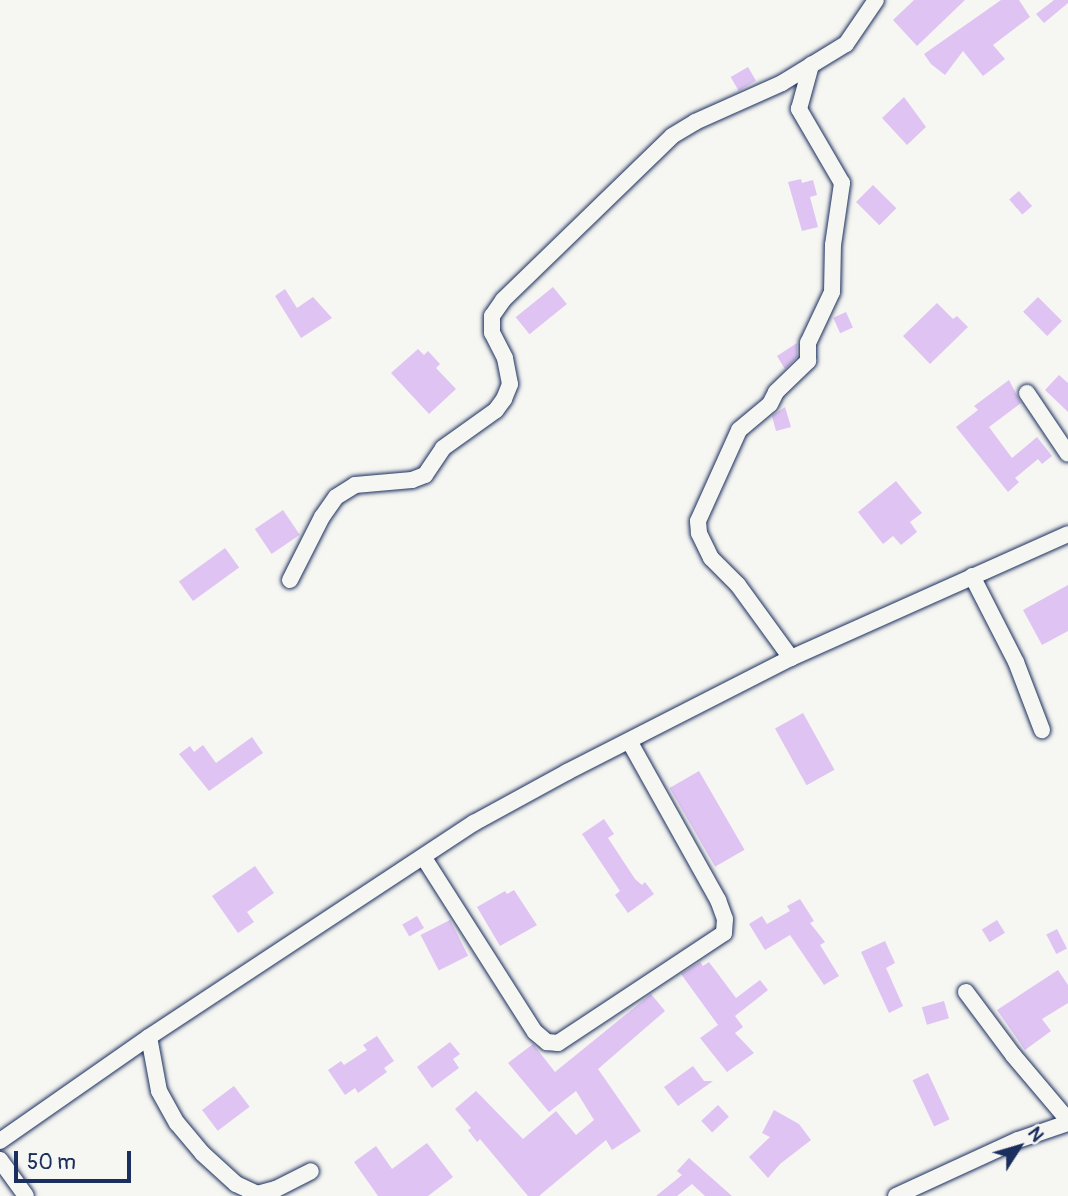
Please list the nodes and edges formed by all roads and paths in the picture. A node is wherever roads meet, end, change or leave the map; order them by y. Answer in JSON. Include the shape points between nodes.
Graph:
{"nodes":[{"id":1,"x":876,"y":0,"type":"edge"},
{"id":2,"x":811,"y":65,"type":"junction"},
{"id":3,"x":1027,"y":393,"type":"dead end"},
{"id":4,"x":1068,"y":454,"type":"edge"},
{"id":5,"x":1068,"y":534,"type":"edge"},
{"id":6,"x":972,"y":576,"type":"junction"},
{"id":7,"x":290,"y":580,"type":"dead end"},
{"id":8,"x":791,"y":658,"type":"junction"},
{"id":9,"x":1042,"y":730,"type":"dead end"},
{"id":10,"x":629,"y":741,"type":"junction"},
{"id":11,"x":424,"y":858,"type":"junction"},
{"id":12,"x":966,"y":992,"type":"dead end"},
{"id":13,"x":149,"y":1037,"type":"junction"},
{"id":14,"x":1068,"y":1121,"type":"edge"},
{"id":15,"x":0,"y":1141,"type":"edge"},
{"id":16,"x":0,"y":1160,"type":"edge"},
{"id":17,"x":311,"y":1171,"type":"dead end"},
{"id":18,"x":26,"y":1196,"type":"edge"},
{"id":19,"x":896,"y":1196,"type":"edge"}],
"edges":[{"from":1,"to":2,"type":"street","via":[[846,44]]},
{"from":2,"to":7,"type":"street","via":[[756,96],[695,122],[655,150],[494,309],[492,333],[505,358],[510,384],[496,410],[443,448],[425,475],[355,485],[336,497]]},
{"from":2,"to":8,"type":"street","via":[[799,109],[842,183],[832,292],[808,343],[808,360],[770,404],[739,430],[698,521],[711,558],[738,586]]},
{"from":3,"to":4,"type":"street"},
{"from":5,"to":6,"type":"street"},
{"from":6,"to":8,"type":"street"},
{"from":6,"to":9,"type":"street","via":[[1016,662]]},
{"from":8,"to":10,"type":"street"},
{"from":10,"to":11,"type":"street","via":[[474,822]]},
{"from":10,"to":11,"type":"street","via":[[718,900],[724,933],[558,1043],[547,1042],[535,1032]]},
{"from":11,"to":13,"type":"street"},
{"from":12,"to":14,"type":"street"},
{"from":13,"to":15,"type":"street"},
{"from":13,"to":17,"type":"street","via":[[159,1091],[177,1123],[236,1184],[257,1194]]},
{"from":14,"to":19,"type":"street"},
{"from":16,"to":18,"type":"street"}]}
